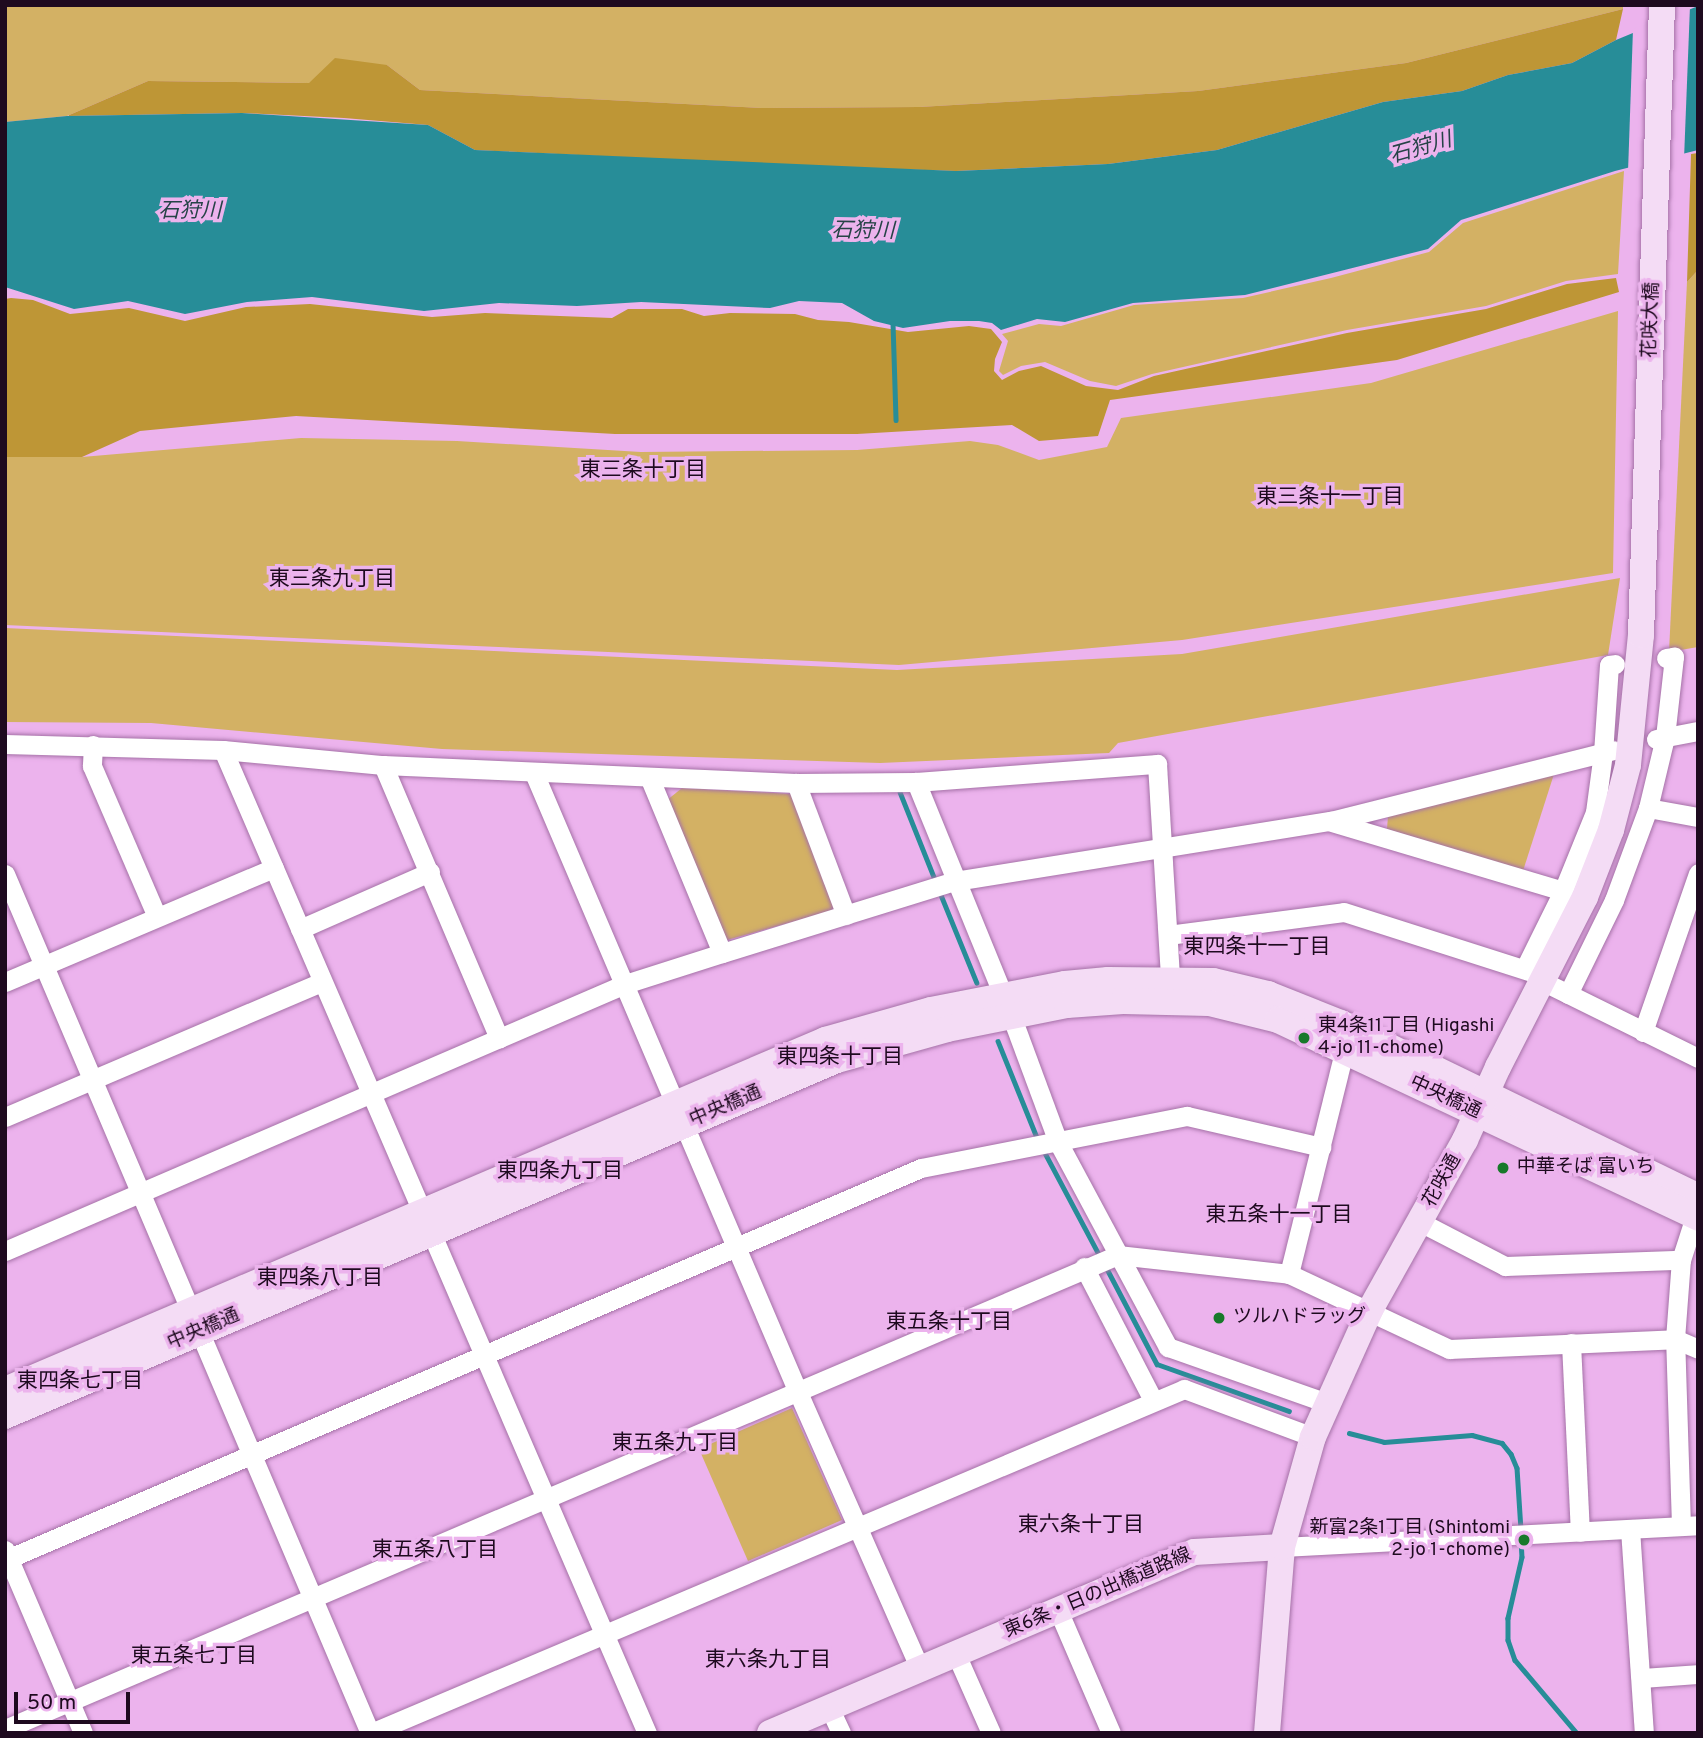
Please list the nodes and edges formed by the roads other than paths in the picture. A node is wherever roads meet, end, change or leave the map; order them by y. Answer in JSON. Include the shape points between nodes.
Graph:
{"nodes":[{"id":1,"x":1662,"y":5,"type":"edge"},
{"id":2,"x":1642,"y":635,"type":"joint"},
{"id":3,"x":1666,"y":658,"type":"dead end"},
{"id":4,"x":1615,"y":664,"type":"dead end"},
{"id":5,"x":1698,"y":731,"type":"edge"},
{"id":6,"x":1661,"y":738,"type":"junction"},
{"id":7,"x":5,"y":744,"type":"edge"},
{"id":8,"x":93,"y":745,"type":"junction"},
{"id":9,"x":223,"y":750,"type":"junction"},
{"id":10,"x":1608,"y":751,"type":"junction"},
{"id":11,"x":383,"y":765,"type":"junction"},
{"id":12,"x":534,"y":773,"type":"junction"},
{"id":13,"x":650,"y":779,"type":"junction"},
{"id":14,"x":916,"y":782,"type":"junction"},
{"id":15,"x":796,"y":783,"type":"junction"},
{"id":16,"x":1648,"y":808,"type":"junction"},
{"id":17,"x":1698,"y":817,"type":"edge"},
{"id":18,"x":1331,"y":821,"type":"junction"},
{"id":19,"x":1161,"y":849,"type":"junction"},
{"id":20,"x":274,"y":868,"type":"junction"},
{"id":21,"x":430,"y":872,"type":"junction"},
{"id":22,"x":1698,"y":873,"type":"edge"},
{"id":23,"x":5,"y":874,"type":"edge"},
{"id":24,"x":943,"y":885,"type":"junction"},
{"id":25,"x":1563,"y":891,"type":"junction"},
{"id":26,"x":846,"y":915,"type":"junction"},
{"id":27,"x":157,"y":917,"type":"junction"},
{"id":28,"x":300,"y":929,"type":"junction"},
{"id":29,"x":1168,"y":935,"type":"junction"},
{"id":30,"x":722,"y":953,"type":"junction"},
{"id":31,"x":43,"y":966,"type":"junction"},
{"id":32,"x":1537,"y":975,"type":"junction"},
{"id":33,"x":5,"y":982,"type":"edge"},
{"id":34,"x":322,"y":982,"type":"junction"},
{"id":35,"x":625,"y":984,"type":"junction"},
{"id":36,"x":1171,"y":990,"type":"junction"},
{"id":37,"x":1568,"y":994,"type":"junction"},
{"id":38,"x":1007,"y":1005,"type":"junction"},
{"id":39,"x":1643,"y":1032,"type":"junction"},
{"id":40,"x":499,"y":1038,"type":"junction"},
{"id":41,"x":1344,"y":1052,"type":"junction"},
{"id":42,"x":1698,"y":1058,"type":"edge"},
{"id":43,"x":91,"y":1080,"type":"junction"},
{"id":44,"x":370,"y":1093,"type":"junction"},
{"id":45,"x":1482,"y":1103,"type":"junction"},
{"id":46,"x":681,"y":1114,"type":"junction"},
{"id":47,"x":5,"y":1117,"type":"edge"},
{"id":48,"x":1045,"y":1143,"type":"junction"},
{"id":49,"x":1321,"y":1147,"type":"junction"},
{"id":50,"x":140,"y":1193,"type":"junction"},
{"id":51,"x":1697,"y":1209,"type":"edge"},
{"id":52,"x":425,"y":1222,"type":"junction"},
{"id":53,"x":1420,"y":1222,"type":"junction"},
{"id":54,"x":737,"y":1247,"type":"junction"},
{"id":55,"x":5,"y":1251,"type":"edge"},
{"id":56,"x":1681,"y":1260,"type":"junction"},
{"id":57,"x":1101,"y":1261,"type":"junction"},
{"id":58,"x":1289,"y":1274,"type":"junction"},
{"id":59,"x":1370,"y":1310,"type":"junction"},
{"id":60,"x":196,"y":1322,"type":"junction"},
{"id":61,"x":1675,"y":1339,"type":"junction"},
{"id":62,"x":1571,"y":1343,"type":"junction"},
{"id":63,"x":1698,"y":1349,"type":"edge"},
{"id":64,"x":482,"y":1355,"type":"junction"},
{"id":65,"x":5,"y":1390,"type":"edge"},
{"id":66,"x":797,"y":1390,"type":"junction"},
{"id":67,"x":1153,"y":1400,"type":"junction"},
{"id":68,"x":1327,"y":1403,"type":"junction"},
{"id":69,"x":5,"y":1416,"type":"edge"},
{"id":70,"x":1313,"y":1437,"type":"junction"},
{"id":71,"x":252,"y":1454,"type":"junction"},
{"id":72,"x":545,"y":1499,"type":"junction"},
{"id":73,"x":856,"y":1525,"type":"junction"},
{"id":74,"x":1689,"y":1526,"type":"edge"},
{"id":75,"x":1630,"y":1529,"type":"junction"},
{"id":76,"x":1580,"y":1532,"type":"junction"},
{"id":77,"x":1282,"y":1547,"type":"junction"},
{"id":78,"x":6,"y":1556,"type":"edge"},
{"id":79,"x":313,"y":1598,"type":"junction"},
{"id":80,"x":1058,"y":1610,"type":"junction"},
{"id":81,"x":605,"y":1633,"type":"junction"},
{"id":82,"x":956,"y":1654,"type":"junction"},
{"id":83,"x":920,"y":1669,"type":"junction"},
{"id":84,"x":1698,"y":1674,"type":"edge"},
{"id":85,"x":1641,"y":1678,"type":"junction"},
{"id":86,"x":70,"y":1701,"type":"junction"},
{"id":87,"x":829,"y":1707,"type":"junction"},
{"id":88,"x":5,"y":1729,"type":"edge"},
{"id":89,"x":83,"y":1733,"type":"edge"},
{"id":90,"x":370,"y":1733,"type":"edge"},
{"id":91,"x":647,"y":1733,"type":"edge"},
{"id":92,"x":770,"y":1733,"type":"edge"},
{"id":93,"x":841,"y":1733,"type":"edge"},
{"id":94,"x":990,"y":1733,"type":"edge"},
{"id":95,"x":1111,"y":1733,"type":"edge"},
{"id":96,"x":1267,"y":1733,"type":"edge"},
{"id":97,"x":1644,"y":1733,"type":"edge"}],
"edges":[{"from":1,"to":2,"type":"street","name":"花咲大橋"},
{"from":2,"to":32,"type":"street","name":"花咲通","via":[[1633,737],[1611,830],[1585,897]]},
{"from":3,"to":6,"type":"street","via":[[1674,657]]},
{"from":4,"to":10,"type":"street","via":[[1609,665]]},
{"from":5,"to":6,"type":"street"},
{"from":6,"to":16,"type":"street"},
{"from":7,"to":8,"type":"street"},
{"from":8,"to":9,"type":"street"},
{"from":8,"to":27,"type":"street","via":[[93,766]]},
{"from":9,"to":11,"type":"street"},
{"from":9,"to":20,"type":"street"},
{"from":10,"to":18,"type":"street"},
{"from":10,"to":25,"type":"street","via":[[1595,812]]},
{"from":11,"to":12,"type":"street"},
{"from":11,"to":21,"type":"street"},
{"from":12,"to":13,"type":"street"},
{"from":12,"to":35,"type":"street"},
{"from":13,"to":15,"type":"street"},
{"from":13,"to":30,"type":"street"},
{"from":14,"to":15,"type":"street"},
{"from":14,"to":19,"type":"street","via":[[1157,764]]},
{"from":14,"to":24,"type":"street"},
{"from":15,"to":26,"type":"street"},
{"from":16,"to":17,"type":"street"},
{"from":16,"to":37,"type":"street","via":[[1614,900]]},
{"from":18,"to":19,"type":"street"},
{"from":18,"to":25,"type":"street"},
{"from":19,"to":24,"type":"street"},
{"from":19,"to":29,"type":"street"},
{"from":20,"to":27,"type":"street"},
{"from":20,"to":28,"type":"street"},
{"from":21,"to":28,"type":"street"},
{"from":21,"to":40,"type":"street"},
{"from":22,"to":39,"type":"street"},
{"from":23,"to":31,"type":"street"},
{"from":24,"to":26,"type":"street"},
{"from":24,"to":38,"type":"street"},
{"from":25,"to":32,"type":"street"},
{"from":26,"to":30,"type":"street"},
{"from":27,"to":31,"type":"street"},
{"from":28,"to":34,"type":"street"},
{"from":29,"to":32,"type":"street","via":[[1344,912]]},
{"from":29,"to":36,"type":"street"},
{"from":30,"to":35,"type":"street"},
{"from":31,"to":33,"type":"street"},
{"from":31,"to":43,"type":"street"},
{"from":32,"to":37,"type":"street"},
{"from":32,"to":45,"type":"street","name":"花咲通"},
{"from":34,"to":43,"type":"street"},
{"from":34,"to":44,"type":"street"},
{"from":35,"to":40,"type":"street"},
{"from":35,"to":46,"type":"street"},
{"from":36,"to":38,"type":"street","name":"中央橋通","via":[[1108,980]]},
{"from":36,"to":41,"type":"street","name":"中央橋通","via":[[1278,1020]]},
{"from":36,"to":45,"type":"street","name":"中央橋通","via":[[1213,981],[1268,994],[1341,1023]]},
{"from":37,"to":39,"type":"street"},
{"from":38,"to":46,"type":"street","name":"中央橋通","via":[[871,1025],[825,1041]]},
{"from":38,"to":48,"type":"street"},
{"from":39,"to":42,"type":"street"},
{"from":40,"to":44,"type":"street"},
{"from":41,"to":45,"type":"street","name":"中央橋通"},
{"from":41,"to":49,"type":"street"},
{"from":43,"to":47,"type":"street"},
{"from":43,"to":50,"type":"street"},
{"from":44,"to":50,"type":"street"},
{"from":44,"to":52,"type":"street"},
{"from":45,"to":51,"type":"street","name":"中央橋通"},
{"from":45,"to":53,"type":"street","name":"花咲通"},
{"from":46,"to":52,"type":"street","name":"中央橋通"},
{"from":46,"to":54,"type":"street"},
{"from":48,"to":49,"type":"street","via":[[1187,1116]]},
{"from":48,"to":54,"type":"street","via":[[920,1168]]},
{"from":48,"to":57,"type":"street"},
{"from":49,"to":58,"type":"street"},
{"from":50,"to":55,"type":"street"},
{"from":50,"to":60,"type":"street"},
{"from":51,"to":56,"type":"street"},
{"from":52,"to":60,"type":"street","name":"中央橋通"},
{"from":52,"to":64,"type":"street"},
{"from":53,"to":56,"type":"street","via":[[1505,1266]]},
{"from":53,"to":59,"type":"street","name":"花咲通"},
{"from":54,"to":64,"type":"street"},
{"from":54,"to":66,"type":"street"},
{"from":56,"to":61,"type":"street"},
{"from":57,"to":58,"type":"street"},
{"from":57,"to":66,"type":"street"},
{"from":57,"to":67,"type":"street"},
{"from":57,"to":68,"type":"street","via":[[1168,1347]]},
{"from":58,"to":59,"type":"street"},
{"from":59,"to":62,"type":"street","via":[[1449,1349]]},
{"from":59,"to":68,"type":"street","name":"花咲通"},
{"from":60,"to":65,"type":"street","name":"中央橋通"},
{"from":60,"to":69,"type":"street","name":"中央橋通"},
{"from":60,"to":71,"type":"street"},
{"from":61,"to":62,"type":"street"},
{"from":61,"to":63,"type":"street"},
{"from":61,"to":74,"type":"street"},
{"from":62,"to":76,"type":"street"},
{"from":64,"to":71,"type":"street"},
{"from":64,"to":72,"type":"street"},
{"from":66,"to":72,"type":"street"},
{"from":66,"to":73,"type":"street"},
{"from":67,"to":70,"type":"street","via":[[1184,1389]]},
{"from":67,"to":73,"type":"street"},
{"from":68,"to":70,"type":"street","name":"花咲通"},
{"from":70,"to":77,"type":"street","name":"花咲通"},
{"from":71,"to":78,"type":"street"},
{"from":71,"to":79,"type":"street"},
{"from":72,"to":79,"type":"street"},
{"from":72,"to":81,"type":"street"},
{"from":73,"to":81,"type":"street"},
{"from":73,"to":83,"type":"street"},
{"from":74,"to":75,"type":"street","name":"東6条・日の出橋道路線"},
{"from":75,"to":76,"type":"street","name":"東6条・日の出橋道路線"},
{"from":75,"to":85,"type":"street"},
{"from":76,"to":77,"type":"street","name":"東6条・日の出橋道路線"},
{"from":77,"to":80,"type":"street","name":"東6条・日の出橋道路線","via":[[1194,1552]]},
{"from":77,"to":96,"type":"street","name":"花咲通"},
{"from":78,"to":86,"type":"street"},
{"from":79,"to":86,"type":"street"},
{"from":79,"to":90,"type":"street"},
{"from":80,"to":82,"type":"street","name":"東6条・日の出橋道路線"},
{"from":80,"to":95,"type":"street"},
{"from":81,"to":90,"type":"street"},
{"from":81,"to":91,"type":"street"},
{"from":82,"to":83,"type":"street","name":"東6条・日の出橋道路線"},
{"from":82,"to":94,"type":"street"},
{"from":83,"to":87,"type":"street","name":"東6条・日の出橋道路線"},
{"from":84,"to":85,"type":"street"},
{"from":85,"to":97,"type":"street"},
{"from":86,"to":88,"type":"street"},
{"from":86,"to":89,"type":"street"},
{"from":87,"to":92,"type":"street","name":"東6条・日の出橋道路線"},
{"from":87,"to":93,"type":"street"}]}
